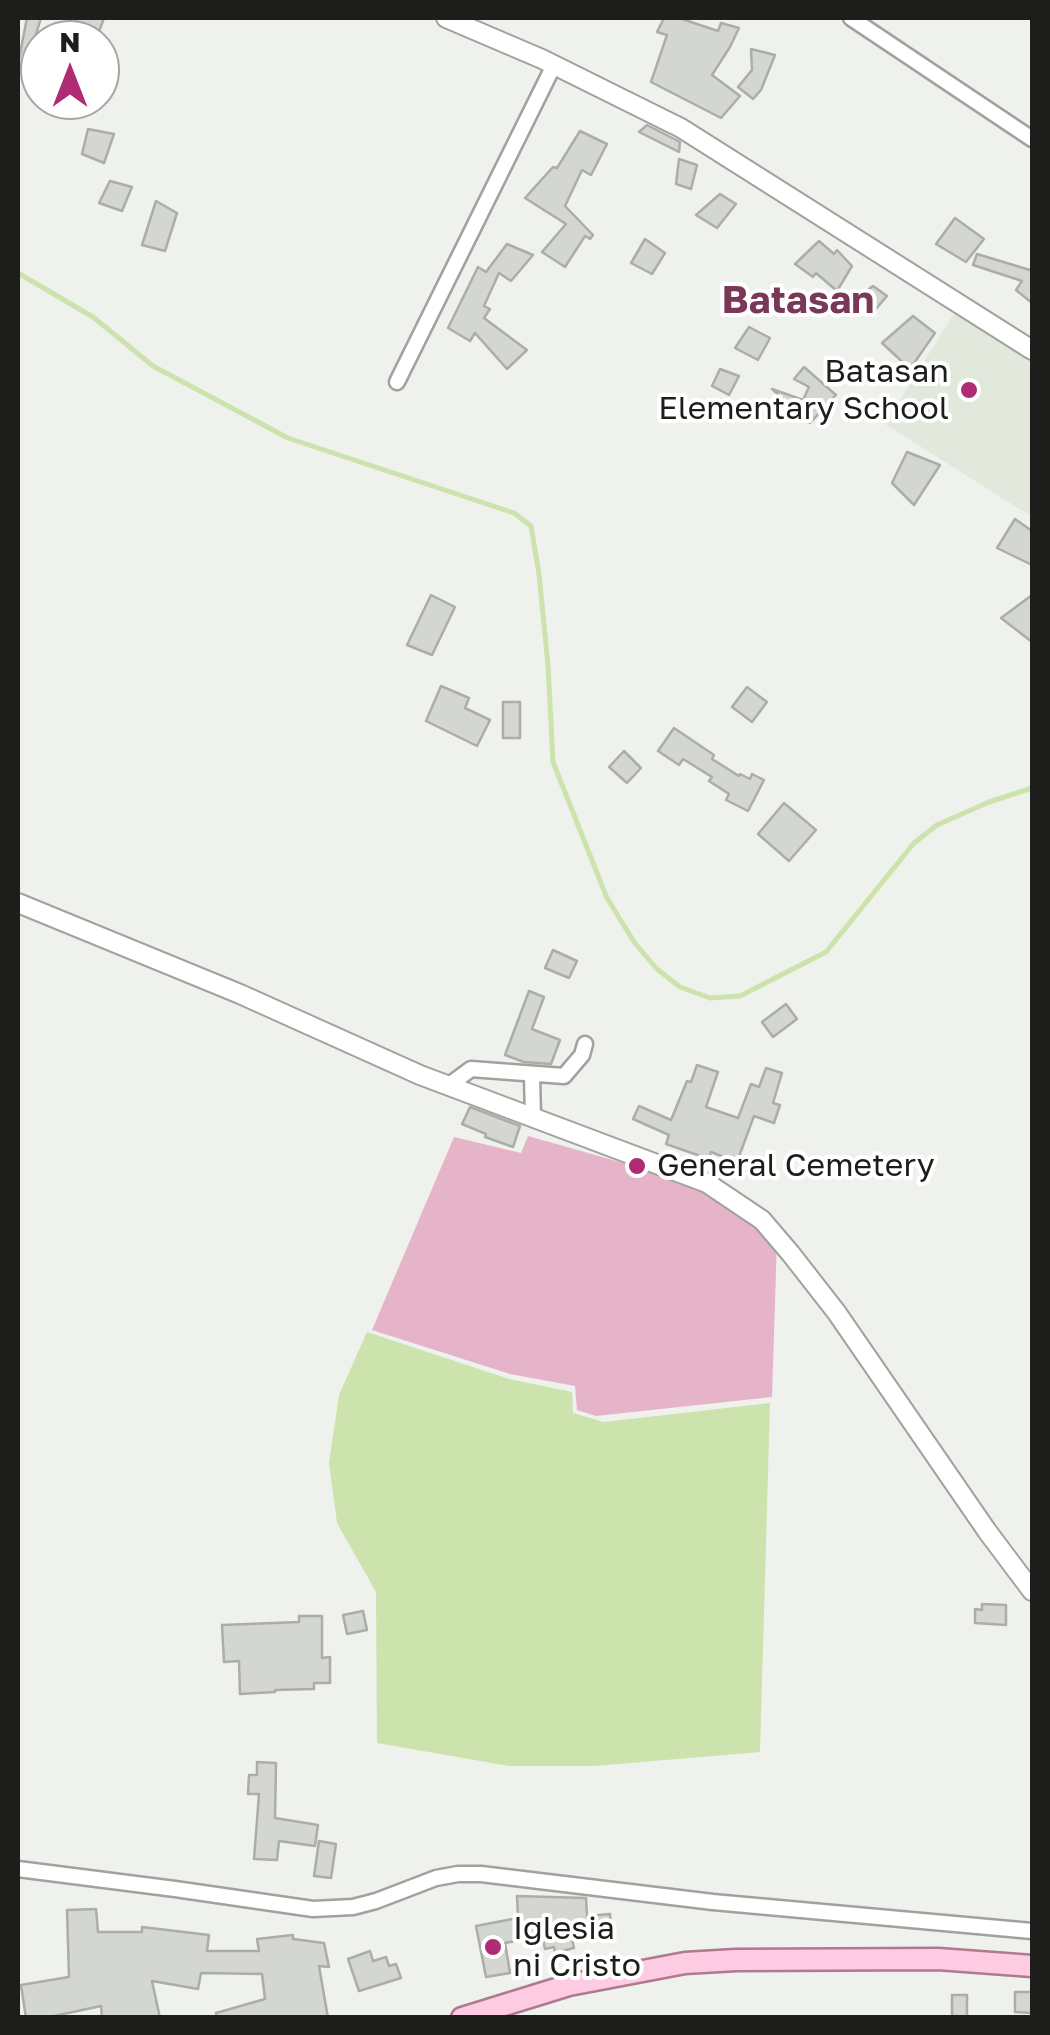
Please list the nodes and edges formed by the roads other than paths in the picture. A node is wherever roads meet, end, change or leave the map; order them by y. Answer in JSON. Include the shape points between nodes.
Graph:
{"nodes":[{"id":1,"x":446,"y":18,"type":"edge"},
{"id":2,"x":851,"y":18,"type":"edge"},
{"id":3,"x":554,"y":65,"type":"junction"},
{"id":4,"x":1032,"y":139,"type":"edge"},
{"id":5,"x":1032,"y":350,"type":"edge"},
{"id":6,"x":396,"y":382,"type":"dead end"},
{"id":7,"x":18,"y":904,"type":"edge"},
{"id":8,"x":585,"y":1044,"type":"dead end"},
{"id":9,"x":532,"y":1075,"type":"junction"},
{"id":10,"x":448,"y":1086,"type":"junction"},
{"id":11,"x":533,"y":1119,"type":"junction"},
{"id":12,"x":1032,"y":1592,"type":"edge"},
{"id":13,"x":18,"y":1869,"type":"edge"},
{"id":14,"x":1032,"y":1931,"type":"edge"},
{"id":15,"x":1032,"y":1966,"type":"edge"},
{"id":16,"x":462,"y":2018,"type":"edge"}],
"edges":[{"from":1,"to":3,"type":"street"},
{"from":2,"to":4,"type":"street"},
{"from":3,"to":5,"type":"street","via":[[682,128]]},
{"from":3,"to":6,"type":"street"},
{"from":7,"to":10,"type":"street"},
{"from":8,"to":9,"type":"street","via":[[564,1076]]},
{"from":9,"to":10,"type":"street","via":[[471,1069]]},
{"from":9,"to":11,"type":"street"},
{"from":10,"to":11,"type":"street"},
{"from":11,"to":12,"type":"street","via":[[707,1183],[762,1220],[838,1313]]},
{"from":13,"to":14,"type":"street","via":[[313,1910],[354,1906],[436,1878],[481,1874]]},
{"from":15,"to":16,"type":"main road","via":[[938,1959],[685,1963],[569,1986]]}]}
